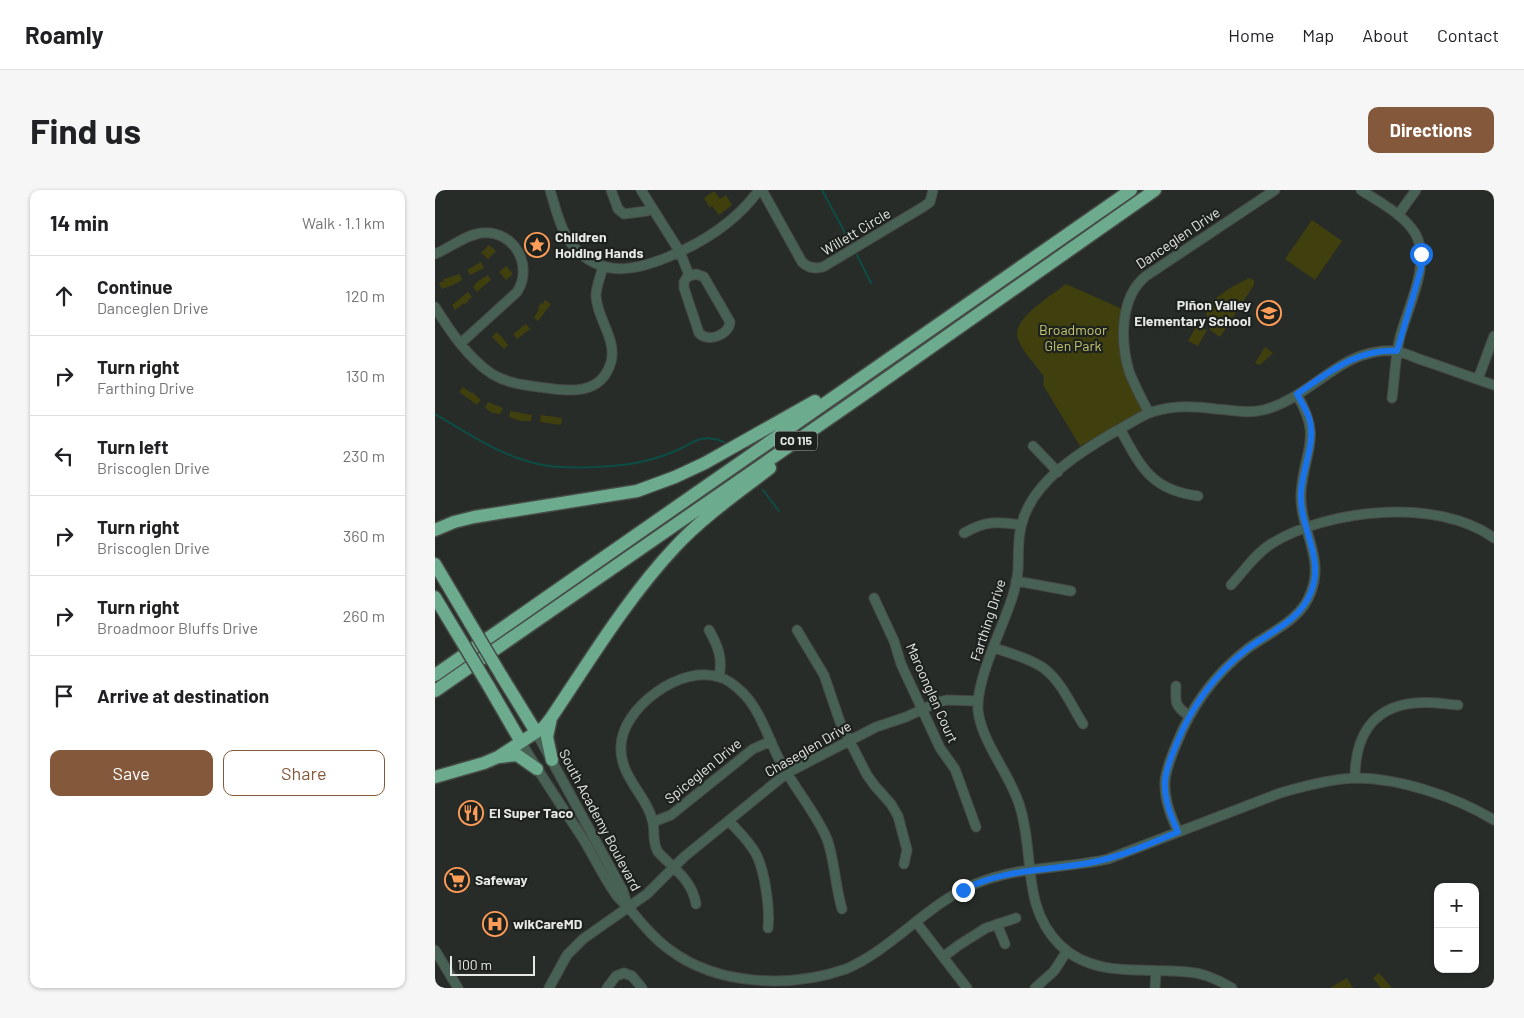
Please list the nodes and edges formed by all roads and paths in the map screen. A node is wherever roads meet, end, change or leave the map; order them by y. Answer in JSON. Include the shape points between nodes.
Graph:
{"nodes":[{"id":1,"x":550,"y":190,"type":"edge"},
{"id":2,"x":611,"y":190,"type":"edge"},
{"id":3,"x":641,"y":190,"type":"edge"},
{"id":4,"x":760,"y":190,"type":"edge"},
{"id":5,"x":933,"y":190,"type":"edge"},
{"id":6,"x":1131,"y":190,"type":"edge"},
{"id":7,"x":1155,"y":190,"type":"edge"},
{"id":8,"x":1275,"y":190,"type":"edge"},
{"id":9,"x":1361,"y":190,"type":"edge"},
{"id":10,"x":1417,"y":190,"type":"edge"},
{"id":11,"x":652,"y":208,"type":"junction"},
{"id":12,"x":1398,"y":215,"type":"junction"},
{"id":13,"x":679,"y":252,"type":"junction"},
{"id":14,"x":435,"y":254,"type":"edge"},
{"id":15,"x":603,"y":266,"type":"junction"},
{"id":16,"x":689,"y":275,"type":"junction"},
{"id":17,"x":435,"y":307,"type":"edge"},
{"id":18,"x":1494,"y":336,"type":"edge"},
{"id":19,"x":461,"y":343,"type":"junction"},
{"id":20,"x":1397,"y":351,"type":"junction"},
{"id":21,"x":876,"y":367,"type":"junction"},
{"id":22,"x":1478,"y":379,"type":"junction"},
{"id":23,"x":1494,"y":386,"type":"edge"},
{"id":24,"x":1297,"y":394,"type":"junction"},
{"id":25,"x":863,"y":396,"type":"junction"},
{"id":26,"x":1393,"y":398,"type":"dead end"},
{"id":27,"x":1149,"y":413,"type":"junction"},
{"id":28,"x":1120,"y":429,"type":"junction"},
{"id":29,"x":1033,"y":446,"type":"dead end"},
{"id":30,"x":1058,"y":472,"type":"junction"},
{"id":31,"x":1198,"y":496,"type":"dead end"},
{"id":32,"x":453,"y":522,"type":"junction"},
{"id":33,"x":435,"y":525,"type":"edge"},
{"id":34,"x":1021,"y":526,"type":"junction"},
{"id":35,"x":1306,"y":528,"type":"junction"},
{"id":36,"x":435,"y":530,"type":"edge"},
{"id":37,"x":964,"y":533,"type":"dead end"},
{"id":38,"x":1494,"y":538,"type":"edge"},
{"id":39,"x":435,"y":564,"type":"edge"},
{"id":40,"x":1016,"y":582,"type":"junction"},
{"id":41,"x":1231,"y":585,"type":"dead end"},
{"id":42,"x":1071,"y":591,"type":"dead end"},
{"id":43,"x":435,"y":597,"type":"edge"},
{"id":44,"x":874,"y":598,"type":"dead end"},
{"id":45,"x":709,"y":630,"type":"dead end"},
{"id":46,"x":797,"y":630,"type":"dead end"},
{"id":47,"x":994,"y":648,"type":"junction"},
{"id":48,"x":435,"y":675,"type":"edge"},
{"id":49,"x":719,"y":677,"type":"junction"},
{"id":50,"x":1177,"y":686,"type":"dead end"},
{"id":51,"x":435,"y":690,"type":"edge"},
{"id":52,"x":978,"y":701,"type":"junction"},
{"id":53,"x":1457,"y":705,"type":"dead end"},
{"id":54,"x":923,"y":708,"type":"junction"},
{"id":55,"x":1189,"y":716,"type":"junction"},
{"id":56,"x":551,"y":718,"type":"junction"},
{"id":57,"x":1083,"y":724,"type":"dead end"},
{"id":58,"x":536,"y":732,"type":"junction"},
{"id":59,"x":849,"y":739,"type":"junction"},
{"id":60,"x":771,"y":740,"type":"junction"},
{"id":61,"x":521,"y":742,"type":"junction"},
{"id":62,"x":498,"y":757,"type":"junction"},
{"id":63,"x":552,"y":760,"type":"junction"},
{"id":64,"x":537,"y":769,"type":"junction"},
{"id":65,"x":787,"y":773,"type":"junction"},
{"id":66,"x":435,"y":777,"type":"edge"},
{"id":67,"x":1355,"y":778,"type":"junction"},
{"id":68,"x":1494,"y":820,"type":"edge"},
{"id":69,"x":729,"y":821,"type":"junction"},
{"id":70,"x":653,"y":822,"type":"junction"},
{"id":71,"x":977,"y":827,"type":"dead end"},
{"id":72,"x":1178,"y":832,"type":"junction"},
{"id":73,"x":904,"y":864,"type":"dead end"},
{"id":74,"x":673,"y":868,"type":"junction"},
{"id":75,"x":1030,"y":870,"type":"junction"},
{"id":76,"x":696,"y":904,"type":"dead end"},
{"id":77,"x":627,"y":906,"type":"junction"},
{"id":78,"x":841,"y":909,"type":"dead end"},
{"id":79,"x":1016,"y":918,"type":"dead end"},
{"id":80,"x":916,"y":922,"type":"junction"},
{"id":81,"x":997,"y":924,"type":"junction"},
{"id":82,"x":768,"y":928,"type":"dead end"},
{"id":83,"x":1005,"y":944,"type":"dead end"},
{"id":84,"x":435,"y":950,"type":"edge"},
{"id":85,"x":1067,"y":951,"type":"junction"},
{"id":86,"x":943,"y":957,"type":"junction"},
{"id":87,"x":1156,"y":971,"type":"junction"},
{"id":88,"x":737,"y":984,"type":"edge"},
{"id":89,"x":458,"y":988,"type":"edge"},
{"id":90,"x":549,"y":988,"type":"edge"},
{"id":91,"x":607,"y":988,"type":"edge"},
{"id":92,"x":642,"y":988,"type":"edge"},
{"id":93,"x":967,"y":988,"type":"edge"},
{"id":94,"x":1035,"y":988,"type":"edge"},
{"id":95,"x":1155,"y":988,"type":"edge"},
{"id":96,"x":1232,"y":988,"type":"edge"}],
"edges":[{"from":1,"to":15,"type":"street","via":[[570,241],[582,255]]},
{"from":2,"to":11,"type":"street","via":[[618,209],[624,214]]},
{"from":3,"to":11,"type":"street"},
{"from":4,"to":5,"type":"street","name":"Willett Circle","via":[[802,262],[816,268],[823,267],[923,207],[930,202]]},
{"from":4,"to":13,"type":"street","via":[[725,225],[701,242]]},
{"from":6,"to":21,"type":"highway","number":"CO 115"},
{"from":7,"to":25,"type":"highway","number":"CO 115"},
{"from":8,"to":27,"type":"street","name":"Danceglen Drive","via":[[1146,276],[1132,291],[1127,306],[1125,353],[1130,373]]},
{"from":9,"to":12,"type":"street"},
{"from":10,"to":12,"type":"street"},
{"from":11,"to":13,"type":"street"},
{"from":12,"to":20,"type":"street","via":[[1414,232],[1420,246],[1421,261]]},
{"from":13,"to":15,"type":"street","via":[[631,269]]},
{"from":13,"to":16,"type":"street"},
{"from":14,"to":19,"type":"street","via":[[472,235],[489,233],[511,242],[522,259],[523,275],[517,292]]},
{"from":15,"to":19,"type":"street","via":[[596,297],[612,356],[607,372],[590,387],[570,391],[505,381],[482,366]]},
{"from":16,"to":16,"type":"street","via":[[704,277],[730,320],[729,328],[724,332],[707,338],[699,333],[684,288]]},
{"from":17,"to":19,"type":"street"},
{"from":18,"to":22,"type":"street"},
{"from":20,"to":22,"type":"street","name":"Farthing Drive"},
{"from":20,"to":24,"type":"street","name":"Farthing Drive","via":[[1354,358]]},
{"from":20,"to":26,"type":"street"},
{"from":21,"to":32,"type":"highway","via":[[705,463],[637,491]]},
{"from":21,"to":48,"type":"highway","number":"CO 115"},
{"from":22,"to":23,"type":"street","name":"Farthing Drive"},
{"from":24,"to":27,"type":"street","name":"Farthing Drive","via":[[1272,408],[1256,412],[1181,406]]},
{"from":24,"to":35,"type":"street","via":[[1308,414],[1311,430],[1301,492]]},
{"from":25,"to":51,"type":"highway","number":"CO 115"},
{"from":25,"to":56,"type":"highway","via":[[703,520],[677,544],[609,631]]},
{"from":27,"to":28,"type":"street","name":"Farthing Drive"},
{"from":28,"to":30,"type":"street","name":"Farthing Drive","via":[[1088,447]]},
{"from":28,"to":31,"type":"street","via":[[1139,464],[1151,477],[1167,489]]},
{"from":29,"to":30,"type":"street"},
{"from":30,"to":34,"type":"street","name":"Farthing Drive","via":[[1033,498]]},
{"from":32,"to":33,"type":"highway"},
{"from":32,"to":36,"type":"highway"},
{"from":34,"to":37,"type":"street","via":[[1005,522],[988,523]]},
{"from":34,"to":40,"type":"street","name":"Farthing Drive"},
{"from":35,"to":38,"type":"street","via":[[1355,515],[1406,512],[1460,522]]},
{"from":35,"to":41,"type":"street","via":[[1269,545]]},
{"from":35,"to":55,"type":"street","via":[[1316,566],[1308,600],[1291,620],[1233,661],[1209,686]]},
{"from":39,"to":58,"type":"highway","name":"South Academy Boulevard","bridge":true},
{"from":40,"to":42,"type":"street"},
{"from":40,"to":47,"type":"street","name":"Farthing Drive"},
{"from":43,"to":61,"type":"highway","name":"South Academy Boulevard","bridge":true},
{"from":44,"to":54,"type":"street","name":"Maroonglen Court"},
{"from":45,"to":49,"type":"street","via":[[721,659]]},
{"from":46,"to":59,"type":"street","via":[[824,675],[833,705]]},
{"from":47,"to":52,"type":"street","name":"Farthing Drive"},
{"from":47,"to":57,"type":"street","via":[[1034,662],[1048,672]]},
{"from":49,"to":60,"type":"street","via":[[743,693]]},
{"from":49,"to":70,"type":"street","via":[[696,675],[675,681],[639,708],[623,734],[622,759]]},
{"from":50,"to":55,"type":"street","via":[[1175,701]]},
{"from":52,"to":54,"type":"street","name":"Chaseglen Drive","via":[[947,700]]},
{"from":52,"to":75,"type":"street","name":"Farthing Drive","via":[[981,726],[1021,808]]},
{"from":53,"to":67,"type":"street","via":[[1417,702],[1384,713],[1361,738],[1355,760]]},
{"from":54,"to":59,"type":"street","name":"Chaseglen Drive"},
{"from":54,"to":71,"type":"street","name":"Maroonglen Court","via":[[940,748],[955,769]]},
{"from":55,"to":72,"type":"street","via":[[1170,760],[1165,781],[1169,809]]},
{"from":56,"to":58,"type":"highway"},
{"from":56,"to":63,"type":"highway","via":[[547,736]]},
{"from":58,"to":61,"type":"highway"},
{"from":58,"to":63,"type":"street","name":"South Academy Boulevard"},
{"from":59,"to":65,"type":"street","name":"Chaseglen Drive"},
{"from":59,"to":73,"type":"street","via":[[867,775],[898,816],[907,850]]},
{"from":60,"to":65,"type":"street"},
{"from":60,"to":70,"type":"street","name":"Spiceglen Drive","via":[[753,749],[671,815]]},
{"from":61,"to":62,"type":"highway"},
{"from":61,"to":64,"type":"street","name":"South Academy Boulevard"},
{"from":62,"to":64,"type":"highway","via":[[517,755]]},
{"from":62,"to":66,"type":"highway"},
{"from":63,"to":77,"type":"street","name":"South Academy Boulevard","via":[[623,891]]},
{"from":64,"to":77,"type":"street","name":"South Academy Boulevard"},
{"from":65,"to":69,"type":"street","name":"Chaseglen Drive"},
{"from":65,"to":78,"type":"street","via":[[827,839]]},
{"from":67,"to":68,"type":"street","via":[[1391,782],[1435,794],[1473,808]]},
{"from":67,"to":72,"type":"street","via":[[1280,793]]},
{"from":69,"to":74,"type":"street","name":"Chaseglen Drive"},
{"from":69,"to":82,"type":"street","via":[[759,861],[769,915]]},
{"from":70,"to":74,"type":"street","via":[[657,852]]},
{"from":72,"to":75,"type":"street","via":[[1108,859]]},
{"from":74,"to":76,"type":"street","via":[[692,888]]},
{"from":74,"to":77,"type":"street","name":"Chaseglen Drive","via":[[647,894]]},
{"from":75,"to":80,"type":"street","via":[[974,884]]},
{"from":75,"to":85,"type":"street","name":"Farthing Drive","via":[[1039,916]]},
{"from":77,"to":88,"type":"street","via":[[644,928],[670,950]]},
{"from":77,"to":90,"type":"street","name":"Chaseglen Drive","via":[[573,948]]},
{"from":79,"to":81,"type":"street"},
{"from":80,"to":86,"type":"street"},
{"from":80,"to":88,"type":"street","via":[[873,955],[844,970],[792,982]]},
{"from":81,"to":83,"type":"street"},
{"from":81,"to":86,"type":"street"},
{"from":84,"to":89,"type":"street"},
{"from":85,"to":87,"type":"street","name":"Farthing Drive","via":[[1100,967]]},
{"from":85,"to":94,"type":"street"},
{"from":86,"to":93,"type":"street"},
{"from":87,"to":95,"type":"street"},
{"from":87,"to":96,"type":"street","name":"Farthing Drive","via":[[1198,974]]},
{"from":91,"to":92,"type":"street","via":[[616,976],[624,973]]}]}
